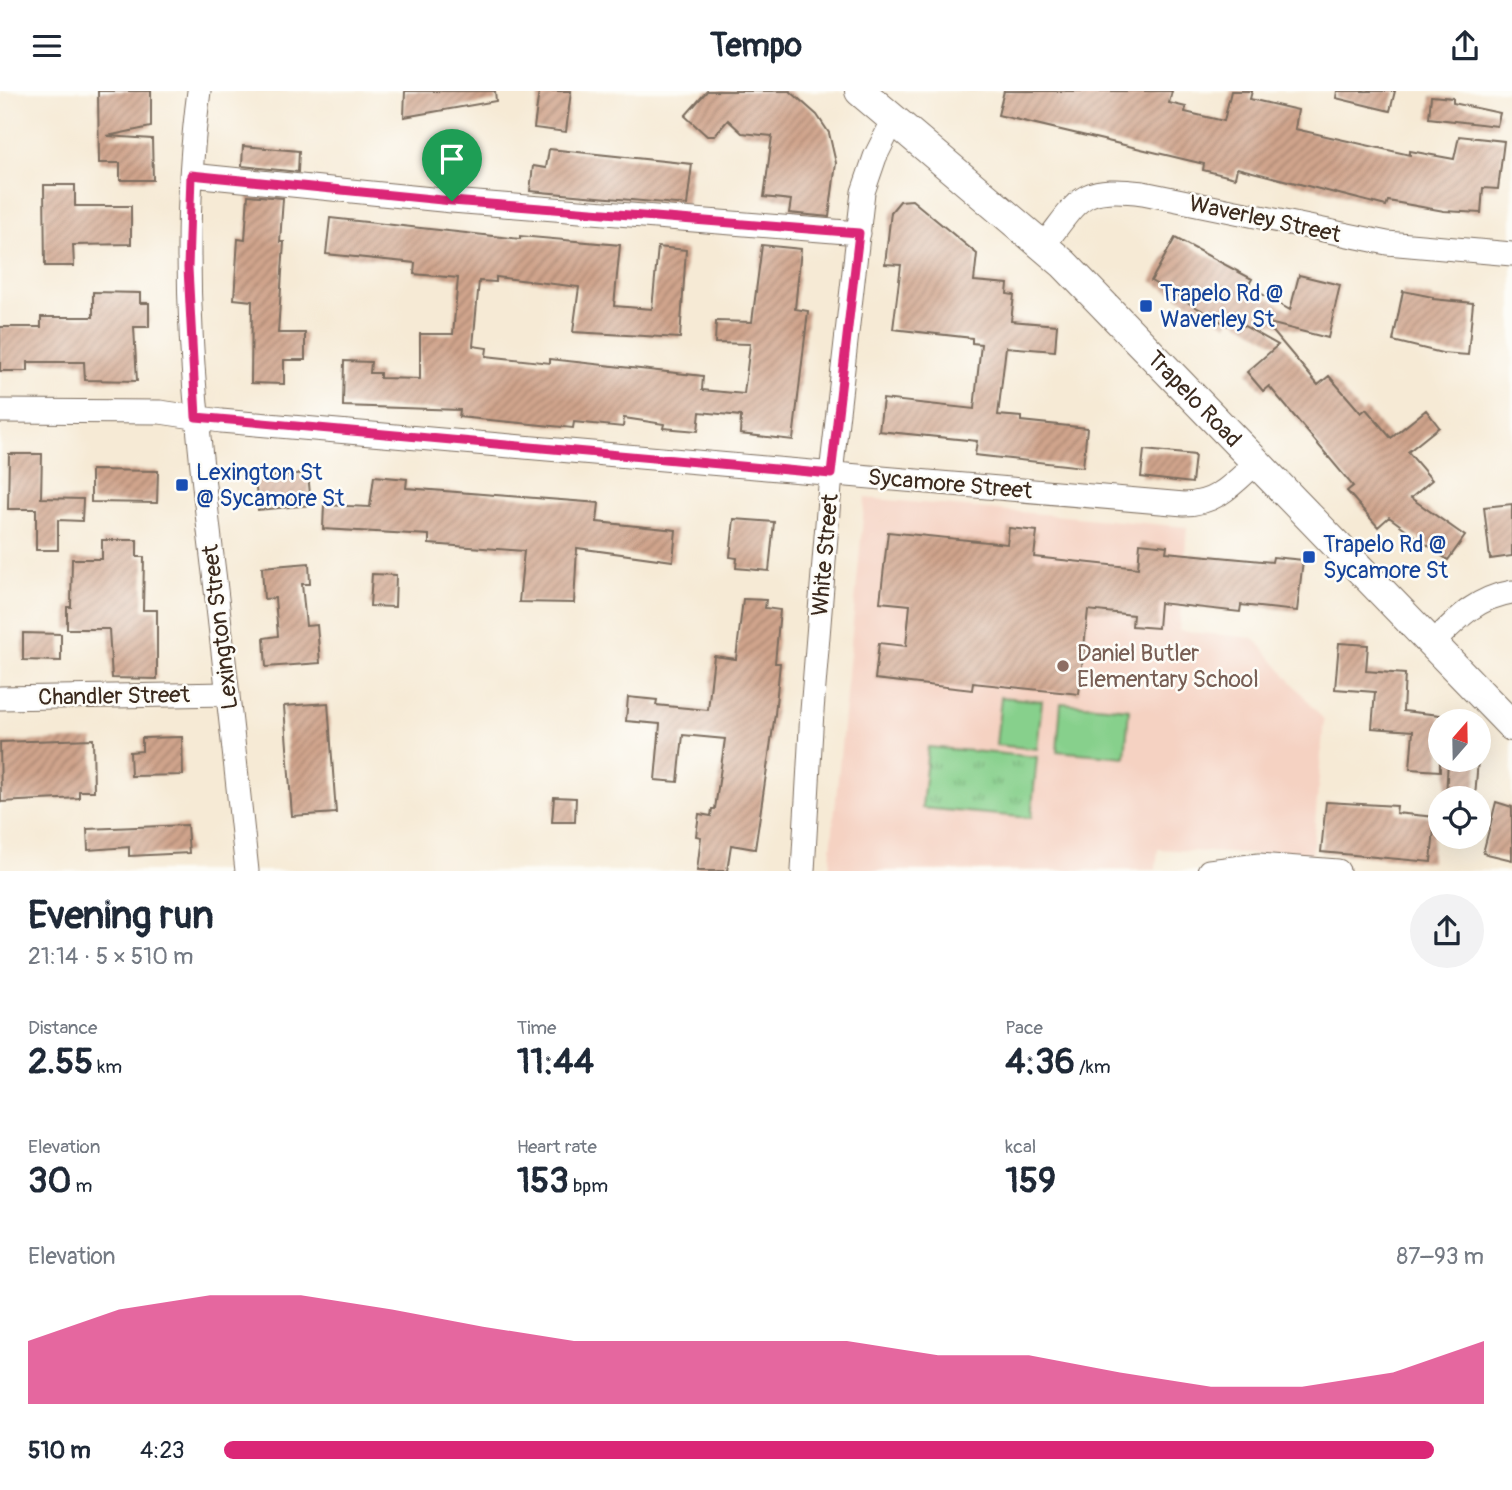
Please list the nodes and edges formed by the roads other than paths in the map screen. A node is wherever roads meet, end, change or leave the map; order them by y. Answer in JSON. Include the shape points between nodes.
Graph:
{"nodes":[{"id":1,"x":199,"y":91,"type":"edge"},
{"id":2,"x":860,"y":91,"type":"edge"},
{"id":3,"x":894,"y":121,"type":"junction"},
{"id":4,"x":191,"y":175,"type":"junction"},
{"id":5,"x":859,"y":233,"type":"junction"},
{"id":6,"x":1044,"y":246,"type":"junction"},
{"id":7,"x":1512,"y":254,"type":"edge"},
{"id":8,"x":0,"y":411,"type":"edge"},
{"id":9,"x":196,"y":417,"type":"junction"},
{"id":10,"x":1257,"y":462,"type":"junction"},
{"id":11,"x":831,"y":474,"type":"junction"},
{"id":12,"x":1512,"y":592,"type":"edge"},
{"id":13,"x":1433,"y":643,"type":"junction"},
{"id":14,"x":228,"y":694,"type":"junction"},
{"id":15,"x":0,"y":698,"type":"edge"},
{"id":16,"x":1512,"y":726,"type":"edge"},
{"id":17,"x":247,"y":870,"type":"edge"},
{"id":18,"x":803,"y":870,"type":"edge"},
{"id":19,"x":1209,"y":870,"type":"edge"},
{"id":20,"x":1338,"y":870,"type":"edge"}],
"edges":[{"from":1,"to":4,"type":"street","name":"Lexington Street"},
{"from":2,"to":3,"type":"main road","name":"Trapelo Road"},
{"from":3,"to":5,"type":"street","name":"White Street","via":[[866,180]]},
{"from":3,"to":6,"type":"main road","name":"Trapelo Road"},
{"from":4,"to":5,"type":"street"},
{"from":4,"to":9,"type":"street","name":"Lexington Street","via":[[188,268]]},
{"from":5,"to":11,"type":"street","name":"White Street"},
{"from":6,"to":7,"type":"street","name":"Waverley Street","via":[[1076,205],[1090,193],[1107,189],[1387,243]]},
{"from":6,"to":10,"type":"main road","name":"Trapelo Road"},
{"from":8,"to":9,"type":"street","name":"Sycamore Street","via":[[150,412]]},
{"from":9,"to":11,"type":"street","name":"Sycamore Street"},
{"from":9,"to":14,"type":"street","name":"Lexington Street"},
{"from":10,"to":11,"type":"street","name":"Sycamore Street","via":[[1218,497],[1196,504]]},
{"from":10,"to":13,"type":"main road","name":"Trapelo Road"},
{"from":11,"to":18,"type":"street","name":"White Street"},
{"from":12,"to":13,"type":"street","via":[[1467,608]]},
{"from":13,"to":16,"type":"main road","name":"Trapelo Road"},
{"from":14,"to":15,"type":"street","name":"Chandler Street"},
{"from":14,"to":17,"type":"street","name":"Lexington Street"},
{"from":19,"to":20,"type":"street","via":[[1259,865]]}]}
